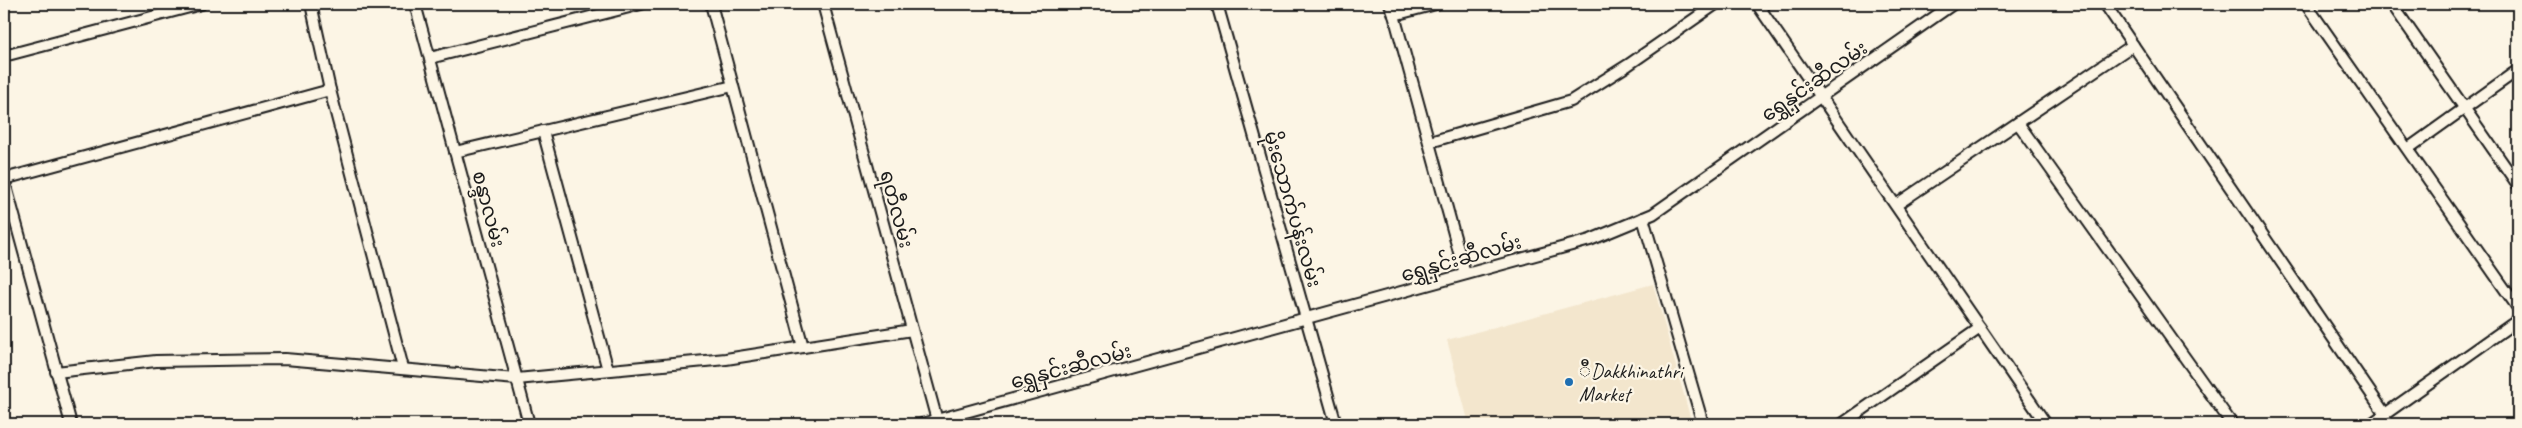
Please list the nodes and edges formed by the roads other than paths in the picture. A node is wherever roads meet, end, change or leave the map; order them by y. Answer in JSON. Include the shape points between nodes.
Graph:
{"nodes":[{"id":1,"x":201,"y":4,"type":"edge"},
{"id":2,"x":311,"y":4,"type":"edge"},
{"id":3,"x":415,"y":4,"type":"edge"},
{"id":4,"x":641,"y":4,"type":"edge"},
{"id":5,"x":711,"y":4,"type":"edge"},
{"id":6,"x":823,"y":4,"type":"edge"},
{"id":7,"x":1217,"y":4,"type":"edge"},
{"id":8,"x":1390,"y":4,"type":"edge"},
{"id":9,"x":1436,"y":4,"type":"edge"},
{"id":10,"x":1716,"y":4,"type":"edge"},
{"id":11,"x":1757,"y":4,"type":"edge"},
{"id":12,"x":1953,"y":4,"type":"edge"},
{"id":13,"x":2105,"y":4,"type":"edge"},
{"id":14,"x":2306,"y":4,"type":"edge"},
{"id":15,"x":2392,"y":4,"type":"edge"},
{"id":16,"x":1394,"y":15,"type":"junction"},
{"id":17,"x":2133,"y":45,"type":"junction"},
{"id":18,"x":4,"y":56,"type":"edge"},
{"id":19,"x":430,"y":58,"type":"junction"},
{"id":20,"x":2518,"y":70,"type":"edge"},
{"id":21,"x":733,"y":86,"type":"junction"},
{"id":22,"x":330,"y":90,"type":"junction"},
{"id":23,"x":1822,"y":98,"type":"junction"},
{"id":24,"x":2466,"y":109,"type":"junction"},
{"id":25,"x":2018,"y":123,"type":"junction"},
{"id":26,"x":543,"y":131,"type":"junction"},
{"id":27,"x":1430,"y":142,"type":"junction"},
{"id":28,"x":2409,"y":148,"type":"junction"},
{"id":29,"x":455,"y":152,"type":"junction"},
{"id":30,"x":4,"y":179,"type":"edge"},
{"id":31,"x":2518,"y":185,"type":"edge"},
{"id":32,"x":1896,"y":205,"type":"junction"},
{"id":33,"x":1643,"y":218,"type":"junction"},
{"id":34,"x":1466,"y":274,"type":"junction"},
{"id":35,"x":2518,"y":308,"type":"edge"},
{"id":36,"x":1306,"y":320,"type":"junction"},
{"id":37,"x":2518,"y":320,"type":"edge"},
{"id":38,"x":1980,"y":328,"type":"junction"},
{"id":39,"x":912,"y":330,"type":"junction"},
{"id":40,"x":803,"y":347,"type":"junction"},
{"id":41,"x":403,"y":368,"type":"junction"},
{"id":42,"x":608,"y":370,"type":"junction"},
{"id":43,"x":56,"y":372,"type":"junction"},
{"id":44,"x":517,"y":379,"type":"junction"},
{"id":45,"x":2385,"y":414,"type":"junction"},
{"id":46,"x":937,"y":422,"type":"edge"},
{"id":47,"x":71,"y":424,"type":"edge"},
{"id":48,"x":529,"y":424,"type":"edge"},
{"id":49,"x":922,"y":424,"type":"edge"},
{"id":50,"x":1336,"y":424,"type":"edge"},
{"id":51,"x":1703,"y":424,"type":"edge"},
{"id":52,"x":1842,"y":424,"type":"edge"},
{"id":53,"x":2046,"y":424,"type":"edge"},
{"id":54,"x":2232,"y":424,"type":"edge"},
{"id":55,"x":2371,"y":424,"type":"edge"}],
"edges":[{"from":1,"to":18,"type":"street"},
{"from":2,"to":22,"type":"street"},
{"from":3,"to":19,"type":"street","name":"စန္ဒာလမ်း"},
{"from":4,"to":19,"type":"street"},
{"from":5,"to":21,"type":"street"},
{"from":6,"to":39,"type":"street","name":"ရတီလမ်း"},
{"from":7,"to":36,"type":"street","name":"မိုးသောက်ပန်းလမ်း"},
{"from":8,"to":16,"type":"street"},
{"from":9,"to":16,"type":"street"},
{"from":10,"to":27,"type":"street","via":[[1571,101]]},
{"from":11,"to":23,"type":"street"},
{"from":12,"to":23,"type":"street","name":"ရွှေနှင်းဆီလမ်း"},
{"from":13,"to":17,"type":"street"},
{"from":14,"to":28,"type":"street"},
{"from":15,"to":24,"type":"street"},
{"from":16,"to":27,"type":"street"},
{"from":17,"to":25,"type":"street"},
{"from":17,"to":45,"type":"street"},
{"from":19,"to":29,"type":"street","name":"စန္ဒာလမ်း"},
{"from":20,"to":24,"type":"street"},
{"from":21,"to":26,"type":"street"},
{"from":21,"to":40,"type":"street"},
{"from":22,"to":30,"type":"street"},
{"from":22,"to":41,"type":"street"},
{"from":23,"to":32,"type":"street"},
{"from":23,"to":33,"type":"street","name":"ရွှေနှင်းဆီလမ်း"},
{"from":24,"to":28,"type":"street"},
{"from":24,"to":31,"type":"street"},
{"from":25,"to":32,"type":"street"},
{"from":25,"to":54,"type":"street"},
{"from":26,"to":29,"type":"street"},
{"from":26,"to":42,"type":"street"},
{"from":27,"to":34,"type":"street"},
{"from":28,"to":35,"type":"street"},
{"from":29,"to":44,"type":"street","name":"စန္ဒာလမ်း"},
{"from":30,"to":43,"type":"street"},
{"from":32,"to":38,"type":"street"},
{"from":33,"to":34,"type":"street","name":"ရွှေနှင်းဆီလမ်း","via":[[1590,240]]},
{"from":33,"to":51,"type":"street"},
{"from":34,"to":36,"type":"street","name":"ရွှေနှင်းဆီလမ်း"},
{"from":36,"to":46,"type":"street","name":"ရွှေနှင်းဆီလမ်း"},
{"from":36,"to":50,"type":"street","name":"မိုးသောက်ပန်းလမ်း"},
{"from":37,"to":45,"type":"street"},
{"from":38,"to":52,"type":"street"},
{"from":38,"to":53,"type":"street"},
{"from":39,"to":40,"type":"street"},
{"from":39,"to":46,"type":"street","name":"ရတီလမ်း"},
{"from":40,"to":42,"type":"street","via":[[726,359]]},
{"from":41,"to":43,"type":"street","via":[[285,359],[156,361]]},
{"from":41,"to":44,"type":"street"},
{"from":42,"to":44,"type":"street"},
{"from":43,"to":47,"type":"street"},
{"from":44,"to":48,"type":"street","name":"စန္ဒာလမ်း"},
{"from":45,"to":55,"type":"street"},
{"from":46,"to":49,"type":"street","name":"ရွှေနှင်းဆီလမ်း"}]}
